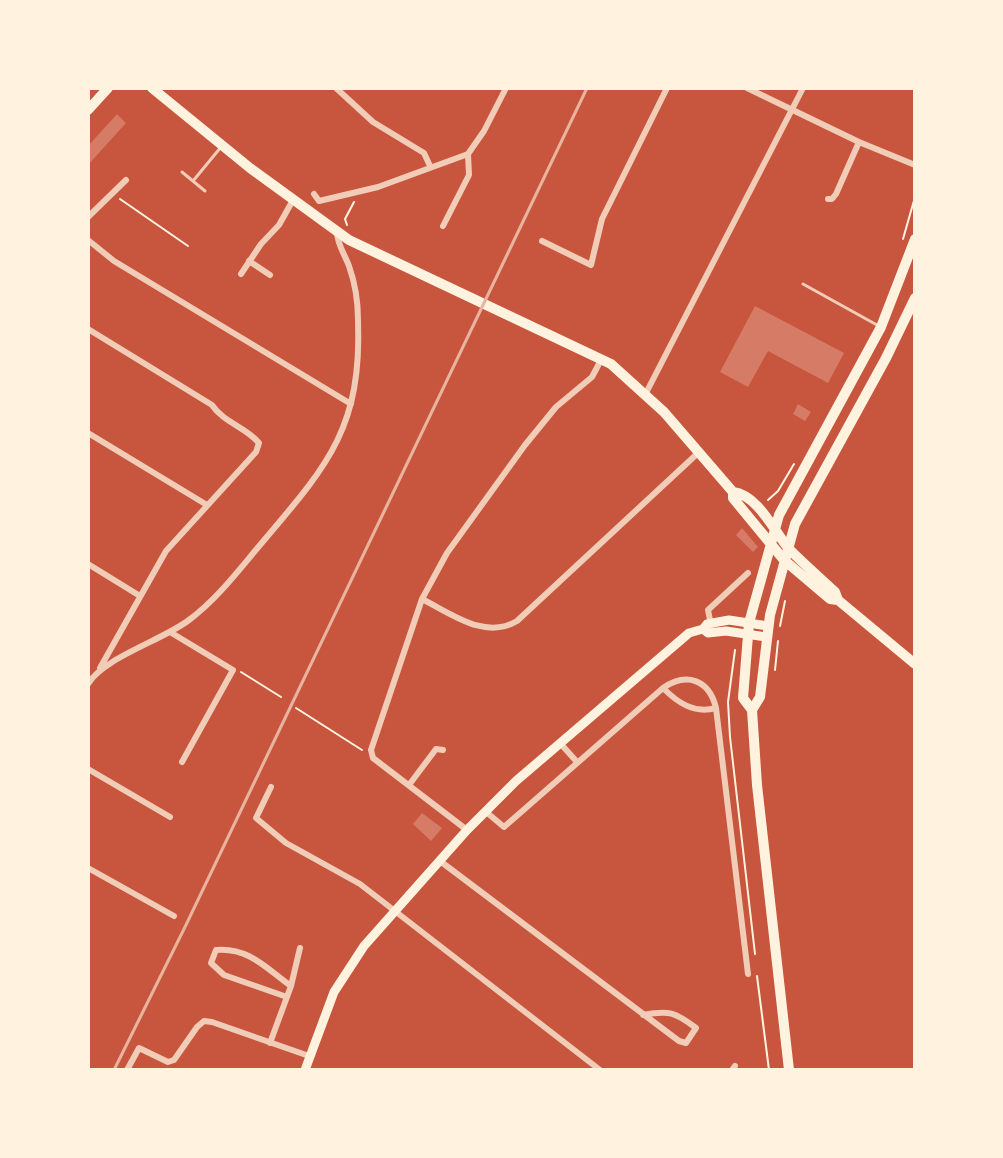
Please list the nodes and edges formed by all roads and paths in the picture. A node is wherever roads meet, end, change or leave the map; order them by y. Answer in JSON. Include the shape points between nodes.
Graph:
{"nodes":[{"id":1,"x":108,"y":88,"type":"edge"},
{"id":2,"x":152,"y":88,"type":"edge"},
{"id":3,"x":336,"y":88,"type":"edge"},
{"id":4,"x":506,"y":88,"type":"edge"},
{"id":5,"x":667,"y":88,"type":"edge"},
{"id":6,"x":747,"y":88,"type":"edge"},
{"id":7,"x":803,"y":88,"type":"edge"},
{"id":8,"x":88,"y":110,"type":"edge"},
{"id":9,"x":792,"y":111,"type":"junction"},
{"id":10,"x":859,"y":142,"type":"junction"},
{"id":11,"x":222,"y":146,"type":"junction"},
{"id":12,"x":468,"y":154,"type":"junction"},
{"id":13,"x":915,"y":165,"type":"edge"},
{"id":14,"x":430,"y":166,"type":"junction"},
{"id":15,"x":182,"y":172,"type":"dead end"},
{"id":16,"x":126,"y":180,"type":"dead end"},
{"id":17,"x":193,"y":181,"type":"junction"},
{"id":18,"x":205,"y":191,"type":"dead end"},
{"id":19,"x":113,"y":194,"type":"junction"},
{"id":20,"x":314,"y":194,"type":"dead end"},
{"id":21,"x":355,"y":194,"type":"junction"},
{"id":22,"x":915,"y":197,"type":"edge"},
{"id":23,"x":828,"y":199,"type":"dead end"},
{"id":24,"x":293,"y":200,"type":"junction"},
{"id":25,"x":88,"y":217,"type":"edge"},
{"id":26,"x":322,"y":219,"type":"junction"},
{"id":27,"x":443,"y":226,"type":"dead end"},
{"id":28,"x":351,"y":228,"type":"dead end"},
{"id":29,"x":337,"y":232,"type":"junction"},
{"id":30,"x":915,"y":239,"type":"edge"},
{"id":31,"x":88,"y":240,"type":"edge"},
{"id":32,"x":542,"y":241,"type":"dead end"},
{"id":33,"x":188,"y":246,"type":"dead end"},
{"id":34,"x":371,"y":248,"type":"junction"},
{"id":35,"x":901,"y":248,"type":"dead end"},
{"id":36,"x":249,"y":261,"type":"junction"},
{"id":37,"x":241,"y":274,"type":"dead end"},
{"id":38,"x":270,"y":275,"type":"dead end"},
{"id":39,"x":803,"y":284,"type":"dead end"},
{"id":40,"x":915,"y":298,"type":"edge"},
{"id":41,"x":881,"y":327,"type":"junction"},
{"id":42,"x":88,"y":329,"type":"edge"},
{"id":43,"x":869,"y":349,"type":"junction"},
{"id":44,"x":602,"y":358,"type":"junction"},
{"id":45,"x":886,"y":358,"type":"junction"},
{"id":46,"x":646,"y":393,"type":"junction"},
{"id":47,"x":351,"y":404,"type":"junction"},
{"id":48,"x":830,"y":422,"type":"junction"},
{"id":49,"x":846,"y":431,"type":"junction"},
{"id":50,"x":88,"y":433,"type":"edge"},
{"id":51,"x":698,"y":453,"type":"junction"},
{"id":52,"x":787,"y":477,"type":"dead end"},
{"id":53,"x":733,"y":492,"type":"junction"},
{"id":54,"x":765,"y":503,"type":"dead end"},
{"id":55,"x":207,"y":505,"type":"junction"},
{"id":56,"x":774,"y":529,"type":"junction"},
{"id":57,"x":770,"y":543,"type":"junction"},
{"id":58,"x":788,"y":548,"type":"junction"},
{"id":59,"x":784,"y":560,"type":"junction"},
{"id":60,"x":88,"y":564,"type":"edge"},
{"id":61,"x":748,"y":573,"type":"dead end"},
{"id":62,"x":788,"y":590,"type":"dead end"},
{"id":63,"x":140,"y":596,"type":"junction"},
{"id":64,"x":422,"y":599,"type":"junction"},
{"id":65,"x":838,"y":600,"type":"junction"},
{"id":66,"x":709,"y":628,"type":"junction"},
{"id":67,"x":748,"y":629,"type":"junction"},
{"id":68,"x":170,"y":632,"type":"junction"},
{"id":69,"x":767,"y":632,"type":"junction"},
{"id":70,"x":735,"y":650,"type":"dead end"},
{"id":71,"x":915,"y":664,"type":"edge"},
{"id":72,"x":233,"y":670,"type":"junction"},
{"id":73,"x":776,"y":670,"type":"dead end"},
{"id":74,"x":98,"y":671,"type":"junction"},
{"id":75,"x":88,"y":684,"type":"edge"},
{"id":76,"x":663,"y":688,"type":"junction"},
{"id":77,"x":281,"y":697,"type":"dead end"},
{"id":78,"x":296,"y":708,"type":"dead end"},
{"id":79,"x":716,"y":708,"type":"junction"},
{"id":80,"x":752,"y":710,"type":"junction"},
{"id":81,"x":560,"y":743,"type":"junction"},
{"id":82,"x":371,"y":750,"type":"junction"},
{"id":83,"x":443,"y":750,"type":"dead end"},
{"id":84,"x":182,"y":762,"type":"dead end"},
{"id":85,"x":577,"y":762,"type":"junction"},
{"id":86,"x":88,"y":769,"type":"edge"},
{"id":87,"x":409,"y":785,"type":"junction"},
{"id":88,"x":271,"y":787,"type":"dead end"},
{"id":89,"x":485,"y":811,"type":"junction"},
{"id":90,"x":170,"y":817,"type":"dead end"},
{"id":91,"x":467,"y":830,"type":"junction"},
{"id":92,"x":440,"y":861,"type":"junction"},
{"id":93,"x":88,"y":868,"type":"edge"},
{"id":94,"x":395,"y":912,"type":"junction"},
{"id":95,"x":174,"y":916,"type":"dead end"},
{"id":96,"x":300,"y":948,"type":"dead end"},
{"id":97,"x":756,"y":962,"type":"dead end"},
{"id":98,"x":748,"y":974,"type":"dead end"},
{"id":99,"x":757,"y":976,"type":"dead end"},
{"id":100,"x":291,"y":986,"type":"junction"},
{"id":101,"x":287,"y":997,"type":"junction"},
{"id":102,"x":643,"y":1015,"type":"junction"},
{"id":103,"x":270,"y":1043,"type":"junction"},
{"id":104,"x":309,"y":1056,"type":"junction"},
{"id":105,"x":127,"y":1070,"type":"edge"},
{"id":106,"x":305,"y":1070,"type":"edge"},
{"id":107,"x":600,"y":1070,"type":"edge"},
{"id":108,"x":769,"y":1070,"type":"edge"},
{"id":109,"x":789,"y":1070,"type":"edge"}],
"edges":[{"from":1,"to":8,"type":"highway"},
{"from":2,"to":11,"type":"highway"},
{"from":3,"to":14,"type":"street","via":[[373,122],[424,153]]},
{"from":4,"to":12,"type":"street"},
{"from":5,"to":32,"type":"street","via":[[602,219],[591,265]]},
{"from":6,"to":9,"type":"street"},
{"from":7,"to":9,"type":"street"},
{"from":9,"to":10,"type":"street"},
{"from":9,"to":46,"type":"street"},
{"from":10,"to":13,"type":"street"},
{"from":10,"to":23,"type":"street","via":[[836,194]]},
{"from":11,"to":17,"type":"lane"},
{"from":11,"to":24,"type":"highway"},
{"from":12,"to":14,"type":"street"},
{"from":12,"to":27,"type":"street","via":[[469,175]]},
{"from":14,"to":21,"type":"street"},
{"from":15,"to":17,"type":"lane"},
{"from":16,"to":19,"type":"street"},
{"from":17,"to":18,"type":"lane"},
{"from":19,"to":25,"type":"street"},
{"from":19,"to":33,"type":"path"},
{"from":20,"to":21,"type":"street","via":[[319,201]]},
{"from":21,"to":28,"type":"path","via":[[345,219]]},
{"from":22,"to":35,"type":"path"},
{"from":24,"to":26,"type":"highway"},
{"from":24,"to":36,"type":"street"},
{"from":26,"to":29,"type":"highway"},
{"from":26,"to":34,"type":"highway"},
{"from":29,"to":34,"type":"highway"},
{"from":29,"to":47,"type":"street","via":[[355,290],[359,329]]},
{"from":30,"to":41,"type":"highway"},
{"from":31,"to":47,"type":"street","via":[[114,261]]},
{"from":34,"to":44,"type":"highway"},
{"from":36,"to":37,"type":"street"},
{"from":36,"to":38,"type":"street"},
{"from":39,"to":41,"type":"lane"},
{"from":40,"to":45,"type":"highway"},
{"from":41,"to":43,"type":"highway"},
{"from":42,"to":55,"type":"street","via":[[212,405],[259,443]]},
{"from":43,"to":45,"type":"highway"},
{"from":43,"to":48,"type":"highway"},
{"from":44,"to":46,"type":"highway"},
{"from":44,"to":64,"type":"street","via":[[592,377],[556,407],[484,499]]},
{"from":45,"to":49,"type":"highway"},
{"from":46,"to":51,"type":"highway"},
{"from":47,"to":68,"type":"street","via":[[327,463],[308,489],[220,592]]},
{"from":48,"to":49,"type":"highway"},
{"from":48,"to":56,"type":"highway"},
{"from":49,"to":58,"type":"highway","via":[[795,524]]},
{"from":50,"to":55,"type":"street"},
{"from":51,"to":53,"type":"highway"},
{"from":51,"to":64,"type":"street","via":[[504,629],[478,627]]},
{"from":52,"to":54,"type":"path"},
{"from":53,"to":56,"type":"highway","via":[[759,509]]},
{"from":53,"to":57,"type":"highway"},
{"from":55,"to":63,"type":"street","via":[[166,551]]},
{"from":56,"to":57,"type":"highway"},
{"from":56,"to":58,"type":"highway"},
{"from":57,"to":59,"type":"highway"},
{"from":57,"to":67,"type":"highway"},
{"from":58,"to":59,"type":"highway"},
{"from":58,"to":65,"type":"highway"},
{"from":59,"to":65,"type":"highway"},
{"from":59,"to":69,"type":"highway"},
{"from":60,"to":63,"type":"street"},
{"from":61,"to":66,"type":"street","via":[[708,610]]},
{"from":62,"to":73,"type":"path"},
{"from":63,"to":74,"type":"street"},
{"from":64,"to":82,"type":"street"},
{"from":65,"to":71,"type":"highway"},
{"from":66,"to":67,"type":"main road","via":[[729,620]]},
{"from":66,"to":81,"type":"main road","via":[[682,638]]},
{"from":67,"to":69,"type":"main road"},
{"from":67,"to":80,"type":"highway","via":[[743,698]]},
{"from":68,"to":72,"type":"street"},
{"from":68,"to":74,"type":"street"},
{"from":69,"to":80,"type":"highway","via":[[760,697]]},
{"from":70,"to":97,"type":"path","via":[[729,725]]},
{"from":72,"to":77,"type":"path"},
{"from":72,"to":84,"type":"street"},
{"from":74,"to":75,"type":"street"},
{"from":76,"to":79,"type":"street","via":[[688,708]]},
{"from":76,"to":79,"type":"street","via":[[676,679],[699,682]]},
{"from":76,"to":85,"type":"street"},
{"from":78,"to":82,"type":"path","via":[[361,750]]},
{"from":79,"to":98,"type":"street"},
{"from":80,"to":109,"type":"highway"},
{"from":81,"to":85,"type":"street"},
{"from":81,"to":89,"type":"main road"},
{"from":82,"to":87,"type":"street","via":[[373,758]]},
{"from":83,"to":87,"type":"street","via":[[436,749]]},
{"from":85,"to":89,"type":"street","via":[[504,827]]},
{"from":86,"to":90,"type":"street"},
{"from":87,"to":91,"type":"street"},
{"from":88,"to":94,"type":"street","via":[[256,818]]},
{"from":89,"to":91,"type":"main road"},
{"from":91,"to":92,"type":"main road"},
{"from":92,"to":94,"type":"main road"},
{"from":92,"to":102,"type":"street"},
{"from":93,"to":95,"type":"street"},
{"from":94,"to":104,"type":"main road","via":[[364,946],[334,992]]},
{"from":94,"to":107,"type":"street"},
{"from":96,"to":100,"type":"street"},
{"from":99,"to":108,"type":"path"},
{"from":100,"to":101,"type":"street"},
{"from":100,"to":101,"type":"street","via":[[234,948],[216,950],[211,963],[224,975]]},
{"from":101,"to":103,"type":"street"},
{"from":102,"to":102,"type":"street","via":[[686,1043],[696,1028],[663,1011]]},
{"from":103,"to":104,"type":"street"},
{"from":103,"to":105,"type":"street","via":[[204,1021],[174,1060],[139,1048]]},
{"from":104,"to":106,"type":"main road"}]}
